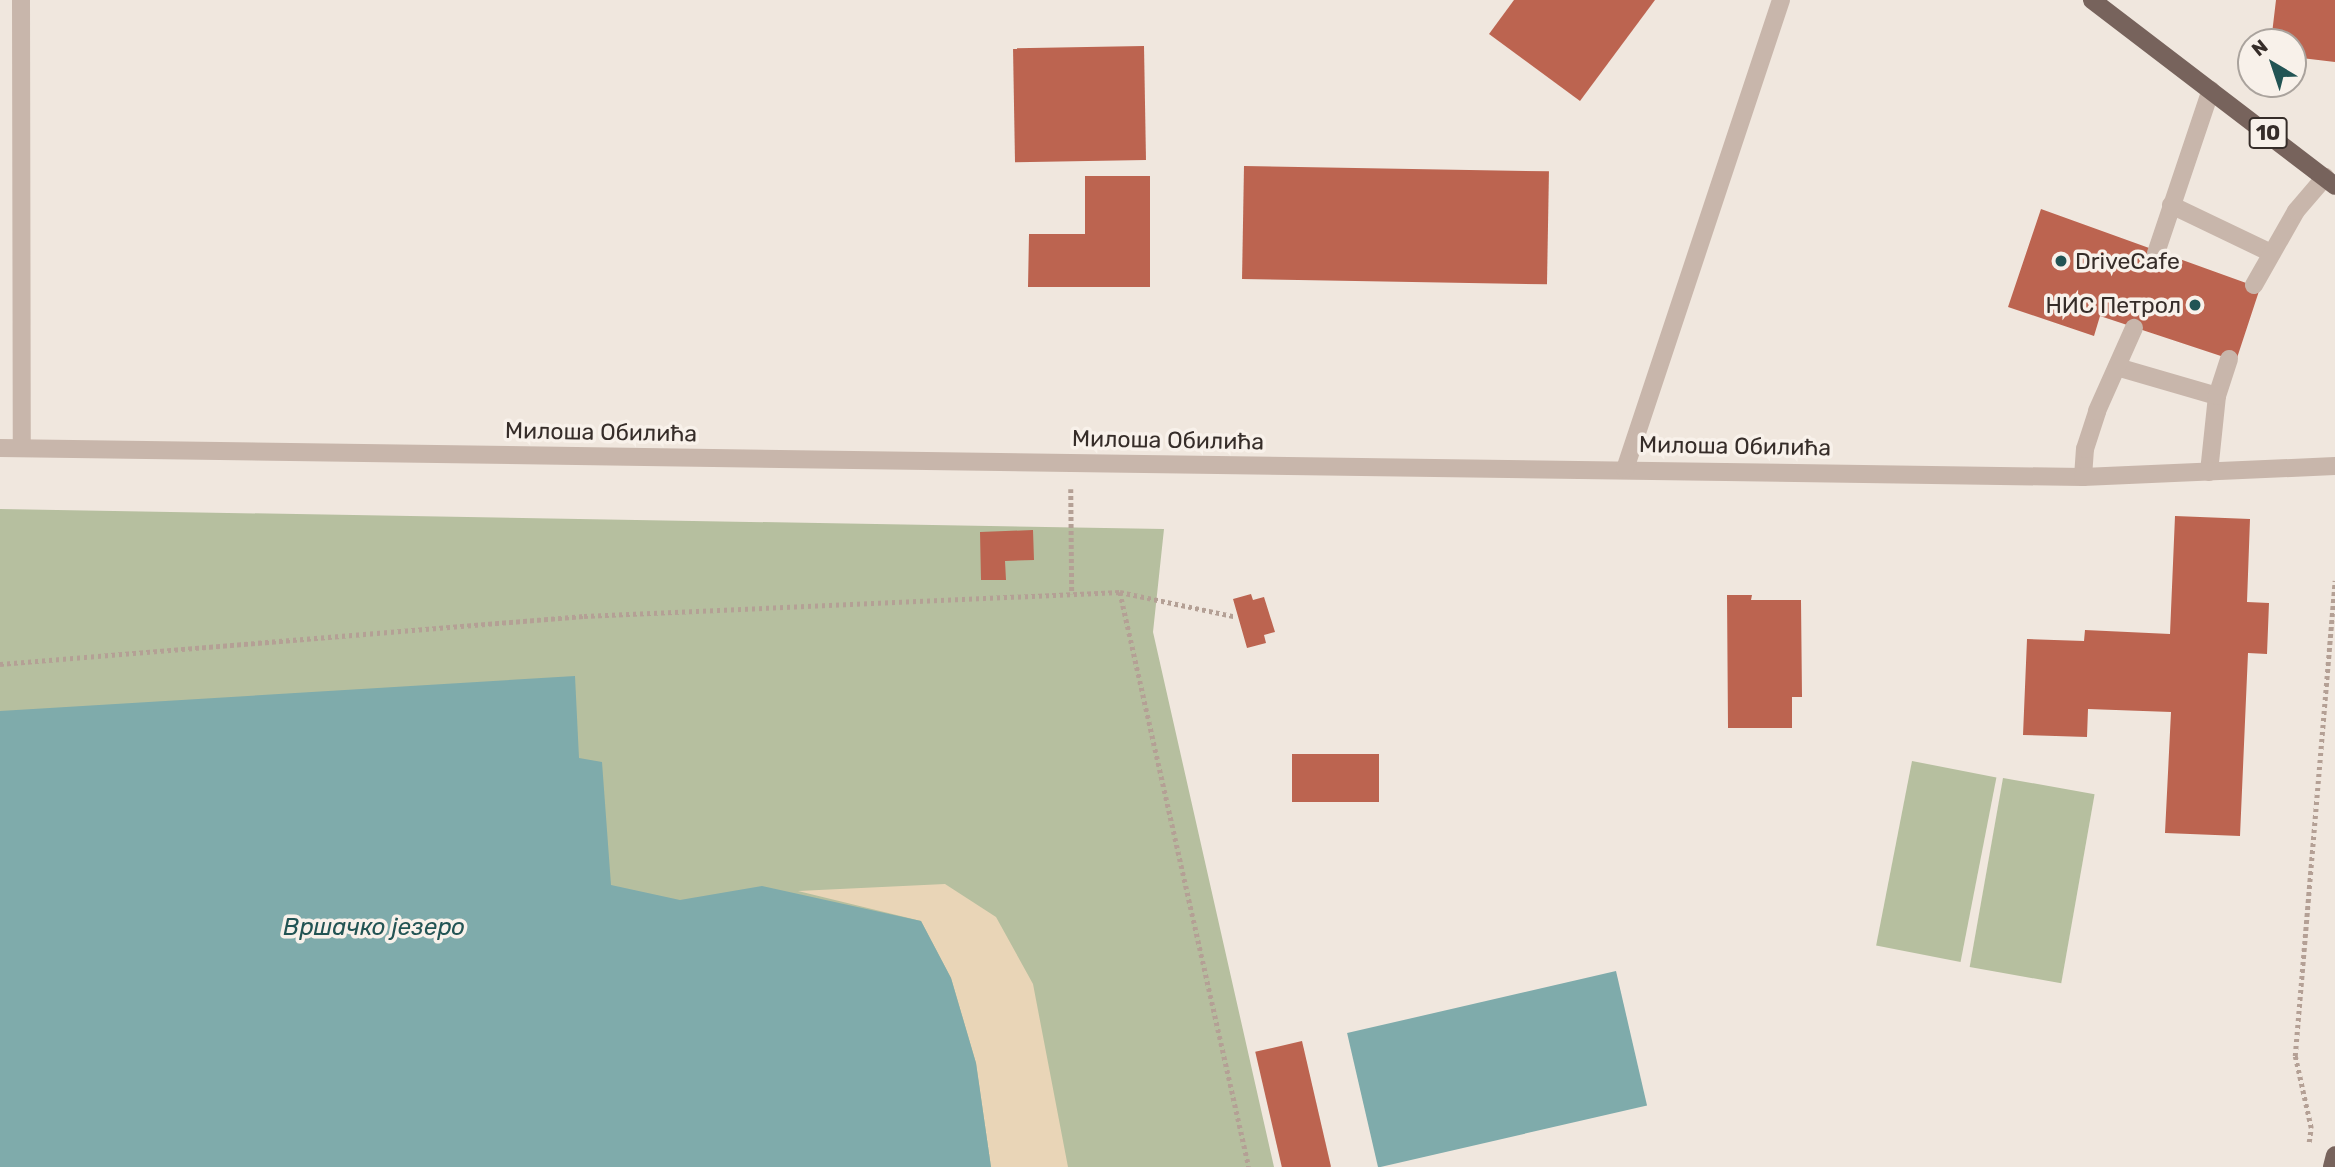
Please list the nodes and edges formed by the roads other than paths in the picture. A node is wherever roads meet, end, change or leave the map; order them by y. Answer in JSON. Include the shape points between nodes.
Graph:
{"nodes":[{"id":1,"x":21,"y":0,"type":"edge"},
{"id":2,"x":1781,"y":0,"type":"edge"},
{"id":3,"x":2092,"y":0,"type":"edge"},
{"id":4,"x":2211,"y":90,"type":"junction"},
{"id":5,"x":2330,"y":182,"type":"edge"},
{"id":6,"x":2171,"y":205,"type":"junction"},
{"id":7,"x":2269,"y":252,"type":"junction"},
{"id":8,"x":2156,"y":253,"type":"dead end"},
{"id":9,"x":2254,"y":285,"type":"dead end"},
{"id":10,"x":2134,"y":328,"type":"dead end"},
{"id":11,"x":2229,"y":359,"type":"dead end"},
{"id":12,"x":2117,"y":367,"type":"junction"},
{"id":13,"x":2217,"y":396,"type":"junction"},
{"id":14,"x":22,"y":447,"type":"junction"},
{"id":15,"x":0,"y":448,"type":"edge"},
{"id":16,"x":2335,"y":466,"type":"edge"},
{"id":17,"x":1625,"y":469,"type":"junction"},
{"id":18,"x":2209,"y":472,"type":"junction"},
{"id":19,"x":2083,"y":477,"type":"junction"},
{"id":20,"x":2335,"y":1155,"type":"edge"},
{"id":21,"x":2332,"y":1167,"type":"edge"}],
"edges":[{"from":1,"to":14,"type":"street"},
{"from":2,"to":17,"type":"street"},
{"from":3,"to":4,"type":"main road","number":"10"},
{"from":4,"to":5,"type":"main road","number":"10"},
{"from":4,"to":6,"type":"street"},
{"from":5,"to":7,"type":"street"},
{"from":6,"to":7,"type":"street"},
{"from":6,"to":8,"type":"street"},
{"from":7,"to":9,"type":"street"},
{"from":10,"to":12,"type":"street"},
{"from":11,"to":13,"type":"street"},
{"from":12,"to":13,"type":"street"},
{"from":12,"to":19,"type":"street","via":[[2093,424]]},
{"from":13,"to":18,"type":"street"},
{"from":14,"to":15,"type":"street","name":"Милоша Обилића"},
{"from":14,"to":17,"type":"street","name":"Милоша Обилића"},
{"from":16,"to":18,"type":"street","name":"Милоша Обилића"},
{"from":17,"to":19,"type":"street","name":"Милоша Обилића"},
{"from":18,"to":19,"type":"street","name":"Милоша Обилића"},
{"from":20,"to":21,"type":"main road"}]}
